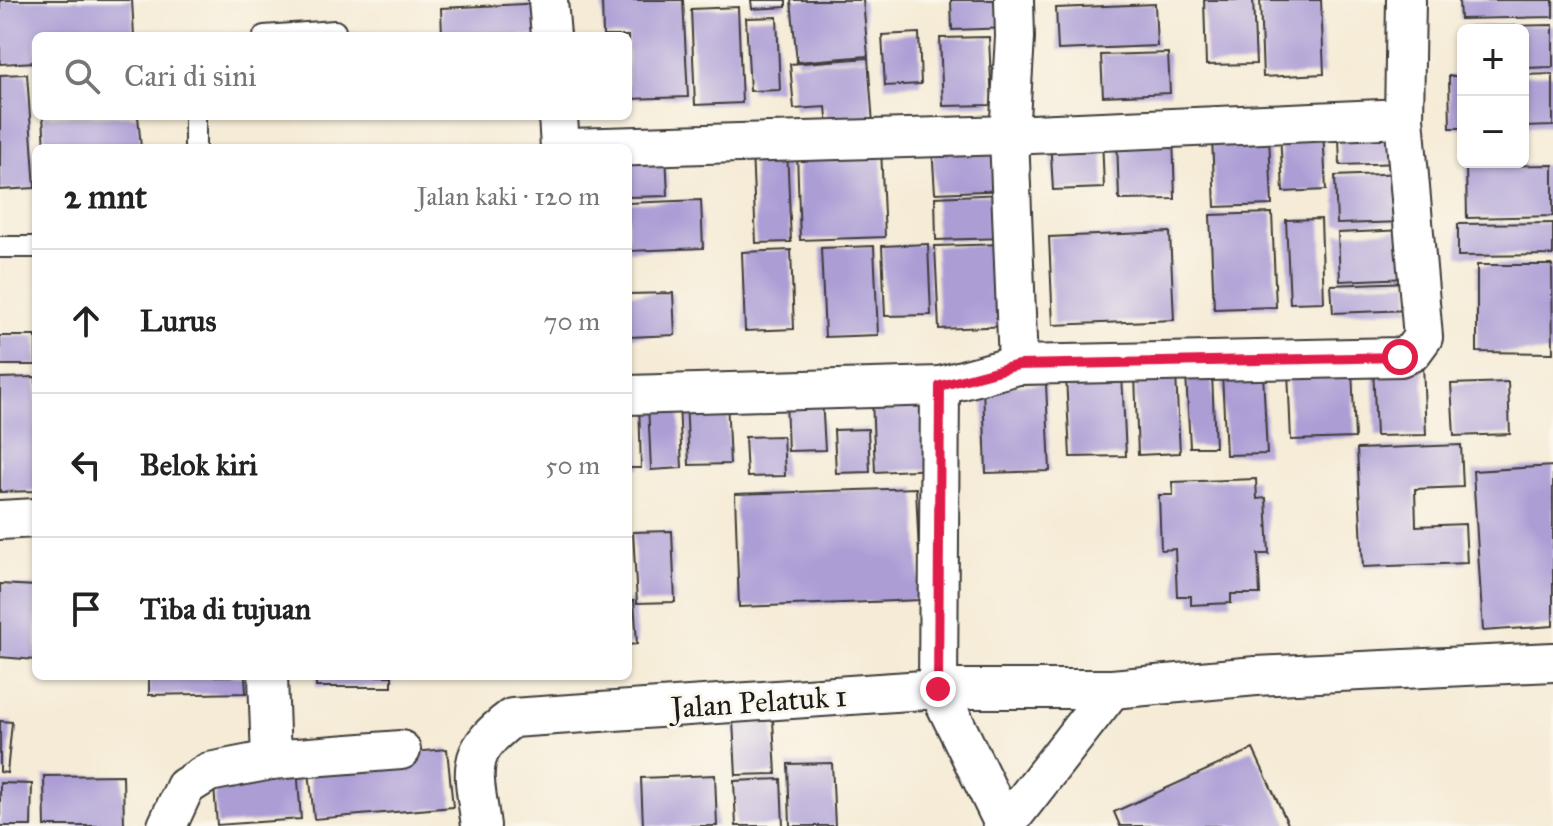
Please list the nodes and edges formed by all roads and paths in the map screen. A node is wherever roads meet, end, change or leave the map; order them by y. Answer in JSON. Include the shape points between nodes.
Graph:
{"nodes":[{"id":1,"x":548,"y":0,"type":"edge"},
{"id":2,"x":1014,"y":0,"type":"edge"},
{"id":3,"x":1406,"y":0,"type":"edge"},
{"id":4,"x":335,"y":31,"type":"dead end"},
{"id":5,"x":321,"y":32,"type":"edge"},
{"id":6,"x":551,"y":32,"type":"edge"},
{"id":7,"x":1404,"y":118,"type":"junction"},
{"id":8,"x":195,"y":120,"type":"edge"},
{"id":9,"x":558,"y":120,"type":"edge"},
{"id":10,"x":1009,"y":135,"type":"junction"},
{"id":11,"x":195,"y":144,"type":"edge"},
{"id":12,"x":560,"y":144,"type":"edge"},
{"id":13,"x":632,"y":146,"type":"edge"},
{"id":14,"x":0,"y":247,"type":"edge"},
{"id":15,"x":32,"y":247,"type":"edge"},
{"id":16,"x":1018,"y":365,"type":"junction"},
{"id":17,"x":940,"y":386,"type":"junction"},
{"id":18,"x":632,"y":395,"type":"edge"},
{"id":19,"x":32,"y":518,"type":"edge"},
{"id":20,"x":0,"y":520,"type":"edge"},
{"id":21,"x":1553,"y":662,"type":"edge"},
{"id":22,"x":268,"y":680,"type":"edge"},
{"id":23,"x":938,"y":689,"type":"junction"},
{"id":24,"x":1112,"y":689,"type":"junction"},
{"id":25,"x":401,"y":750,"type":"dead end"},
{"id":26,"x":271,"y":760,"type":"junction"},
{"id":27,"x":167,"y":826,"type":"edge"},
{"id":28,"x":481,"y":826,"type":"edge"},
{"id":29,"x":1005,"y":826,"type":"edge"}],
"edges":[{"from":1,"to":6,"type":"street"},
{"from":2,"to":10,"type":"street"},
{"from":3,"to":7,"type":"street"},
{"from":4,"to":5,"type":"lane"},
{"from":7,"to":10,"type":"street"},
{"from":7,"to":16,"type":"street","via":[[1423,337],[1412,352],[1400,357]]},
{"from":8,"to":11,"type":"lane"},
{"from":9,"to":12,"type":"street"},
{"from":10,"to":13,"type":"street"},
{"from":10,"to":16,"type":"street"},
{"from":14,"to":15,"type":"lane"},
{"from":16,"to":17,"type":"street"},
{"from":17,"to":18,"type":"street"},
{"from":17,"to":23,"type":"street"},
{"from":19,"to":20,"type":"street"},
{"from":21,"to":24,"type":"street","name":"Jalan Pelatuk 1","via":[[1256,676]]},
{"from":22,"to":26,"type":"street"},
{"from":23,"to":24,"type":"street","name":"Jalan Pelatuk 1"},
{"from":23,"to":28,"type":"street","name":"Jalan Pelatuk 1","via":[[512,718],[488,736],[473,767]]},
{"from":23,"to":29,"type":"street"},
{"from":24,"to":29,"type":"street"},
{"from":25,"to":26,"type":"street"},
{"from":26,"to":27,"type":"street","via":[[209,772],[185,787]]}]}
